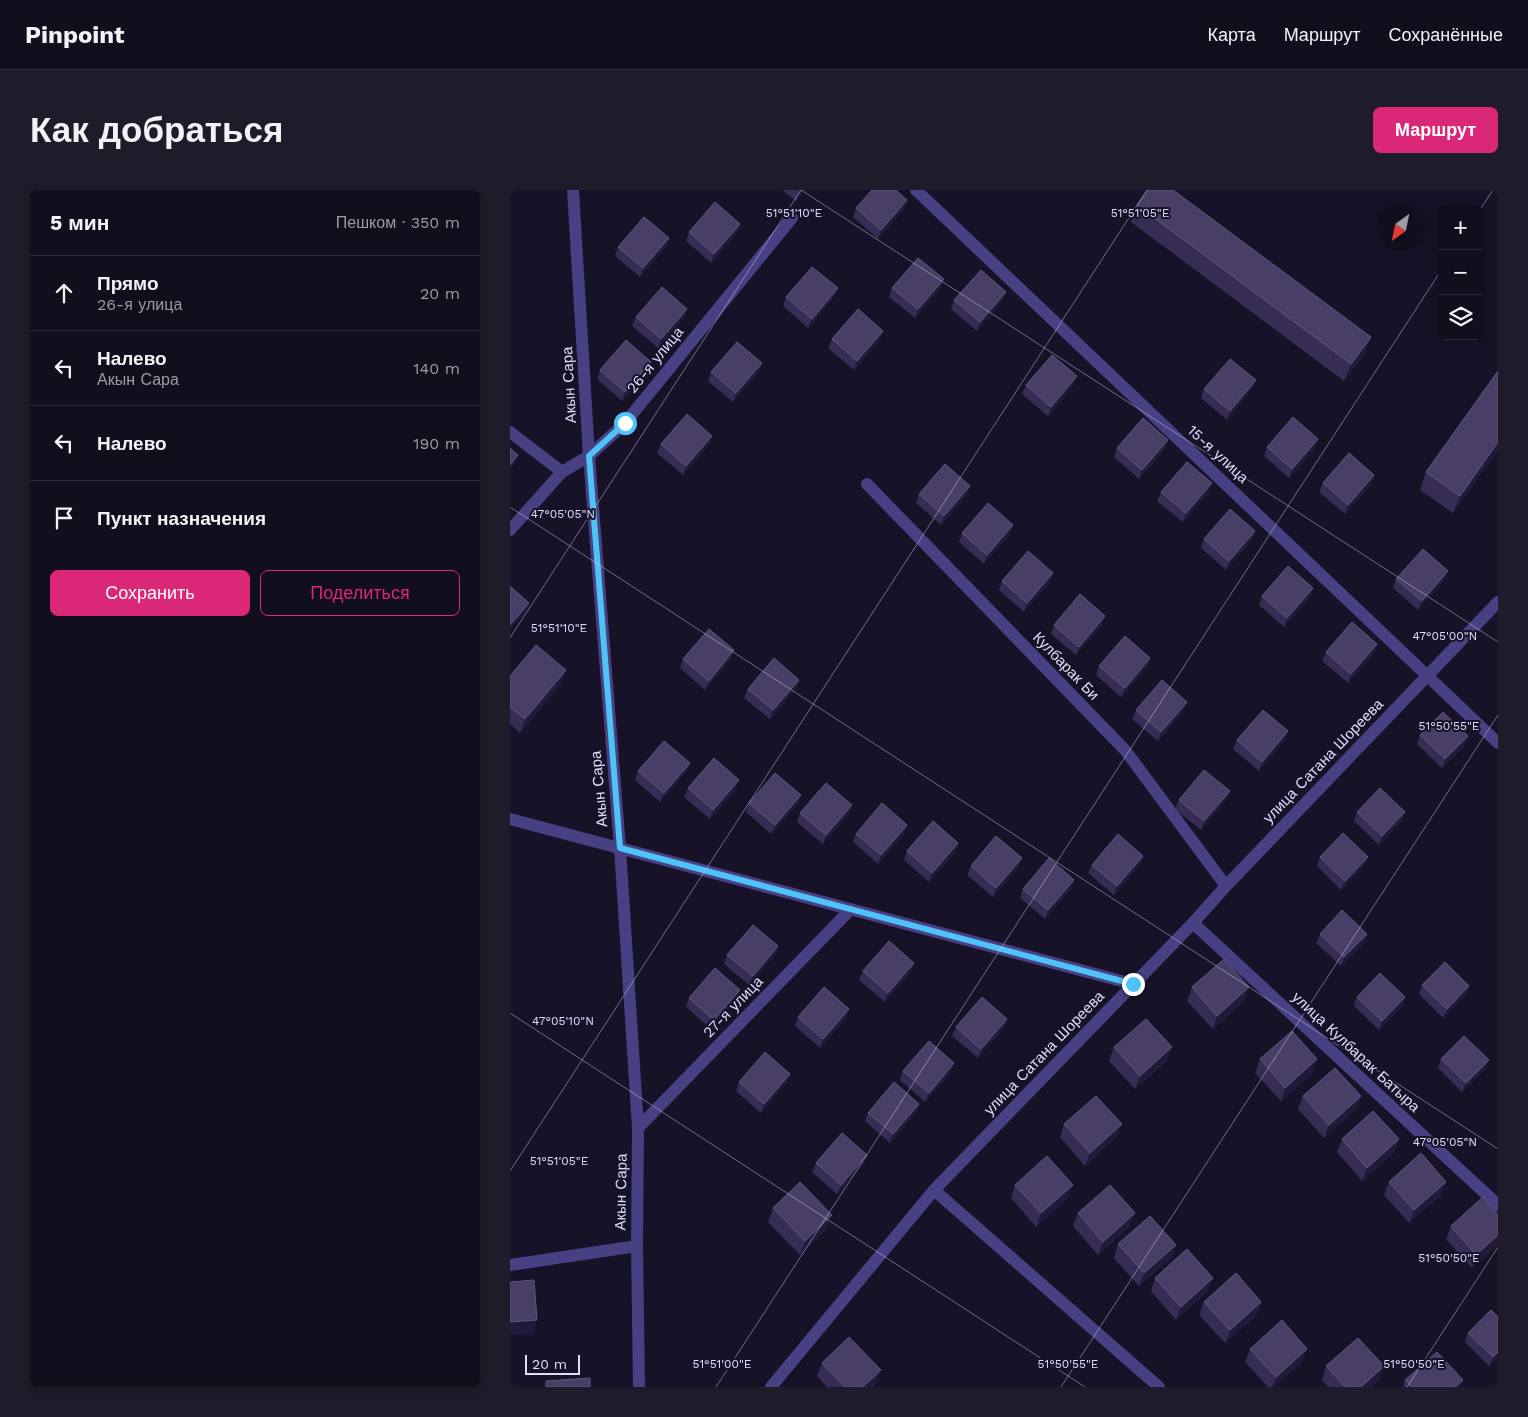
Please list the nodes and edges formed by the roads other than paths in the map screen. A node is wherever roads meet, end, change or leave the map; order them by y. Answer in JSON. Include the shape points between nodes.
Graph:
{"nodes":[{"id":1,"x":573,"y":190,"type":"edge"},
{"id":2,"x":916,"y":190,"type":"edge"},
{"id":3,"x":792,"y":218,"type":"dead end"},
{"id":4,"x":510,"y":432,"type":"edge"},
{"id":5,"x":589,"y":456,"type":"junction"},
{"id":6,"x":562,"y":472,"type":"junction"},
{"id":7,"x":867,"y":484,"type":"dead end"},
{"id":8,"x":510,"y":530,"type":"edge"},
{"id":9,"x":1498,"y":602,"type":"edge"},
{"id":10,"x":1428,"y":675,"type":"junction"},
{"id":11,"x":1498,"y":742,"type":"edge"},
{"id":12,"x":510,"y":819,"type":"edge"},
{"id":13,"x":620,"y":848,"type":"junction"},
{"id":14,"x":1226,"y":886,"type":"junction"},
{"id":15,"x":851,"y":909,"type":"junction"},
{"id":16,"x":1193,"y":923,"type":"junction"},
{"id":17,"x":1133,"y":984,"type":"junction"},
{"id":18,"x":638,"y":1128,"type":"junction"},
{"id":19,"x":934,"y":1190,"type":"junction"},
{"id":20,"x":1498,"y":1205,"type":"edge"},
{"id":21,"x":637,"y":1246,"type":"junction"},
{"id":22,"x":510,"y":1265,"type":"edge"},
{"id":23,"x":640,"y":1387,"type":"edge"},
{"id":24,"x":771,"y":1387,"type":"edge"},
{"id":25,"x":1159,"y":1387,"type":"edge"}],
"edges":[{"from":1,"to":5,"type":"street","name":"Акын Сара"},
{"from":2,"to":10,"type":"street","name":"15-я улица"},
{"from":3,"to":5,"type":"street","name":"26-я улица","via":[[625,423]]},
{"from":4,"to":6,"type":"street"},
{"from":5,"to":6,"type":"street","name":"26-я улица"},
{"from":5,"to":13,"type":"street","name":"Акын Сара"},
{"from":6,"to":8,"type":"street","name":"26-я улица"},
{"from":7,"to":14,"type":"street","name":"Кулбарак Би","via":[[1125,750]]},
{"from":9,"to":10,"type":"street","name":"улица Сатана Шореева"},
{"from":10,"to":11,"type":"street","name":"15-я улица"},
{"from":10,"to":14,"type":"street","name":"улица Сатана Шореева"},
{"from":12,"to":13,"type":"street"},
{"from":13,"to":15,"type":"street"},
{"from":13,"to":18,"type":"street","name":"Акын Сара"},
{"from":14,"to":16,"type":"street","name":"улица Сатана Шореева"},
{"from":15,"to":17,"type":"street"},
{"from":15,"to":18,"type":"street","name":"27-я улица"},
{"from":16,"to":17,"type":"street","name":"улица Сатана Шореева"},
{"from":16,"to":20,"type":"street","name":"улица Кулбарак Батыра"},
{"from":17,"to":19,"type":"street","name":"улица Сатана Шореева"},
{"from":18,"to":21,"type":"street","name":"Акын Сара"},
{"from":19,"to":24,"type":"street","name":"улица Сатана Шореева"},
{"from":19,"to":25,"type":"street"},
{"from":21,"to":22,"type":"street"},
{"from":21,"to":23,"type":"street","name":"Акын Сара"}]}
